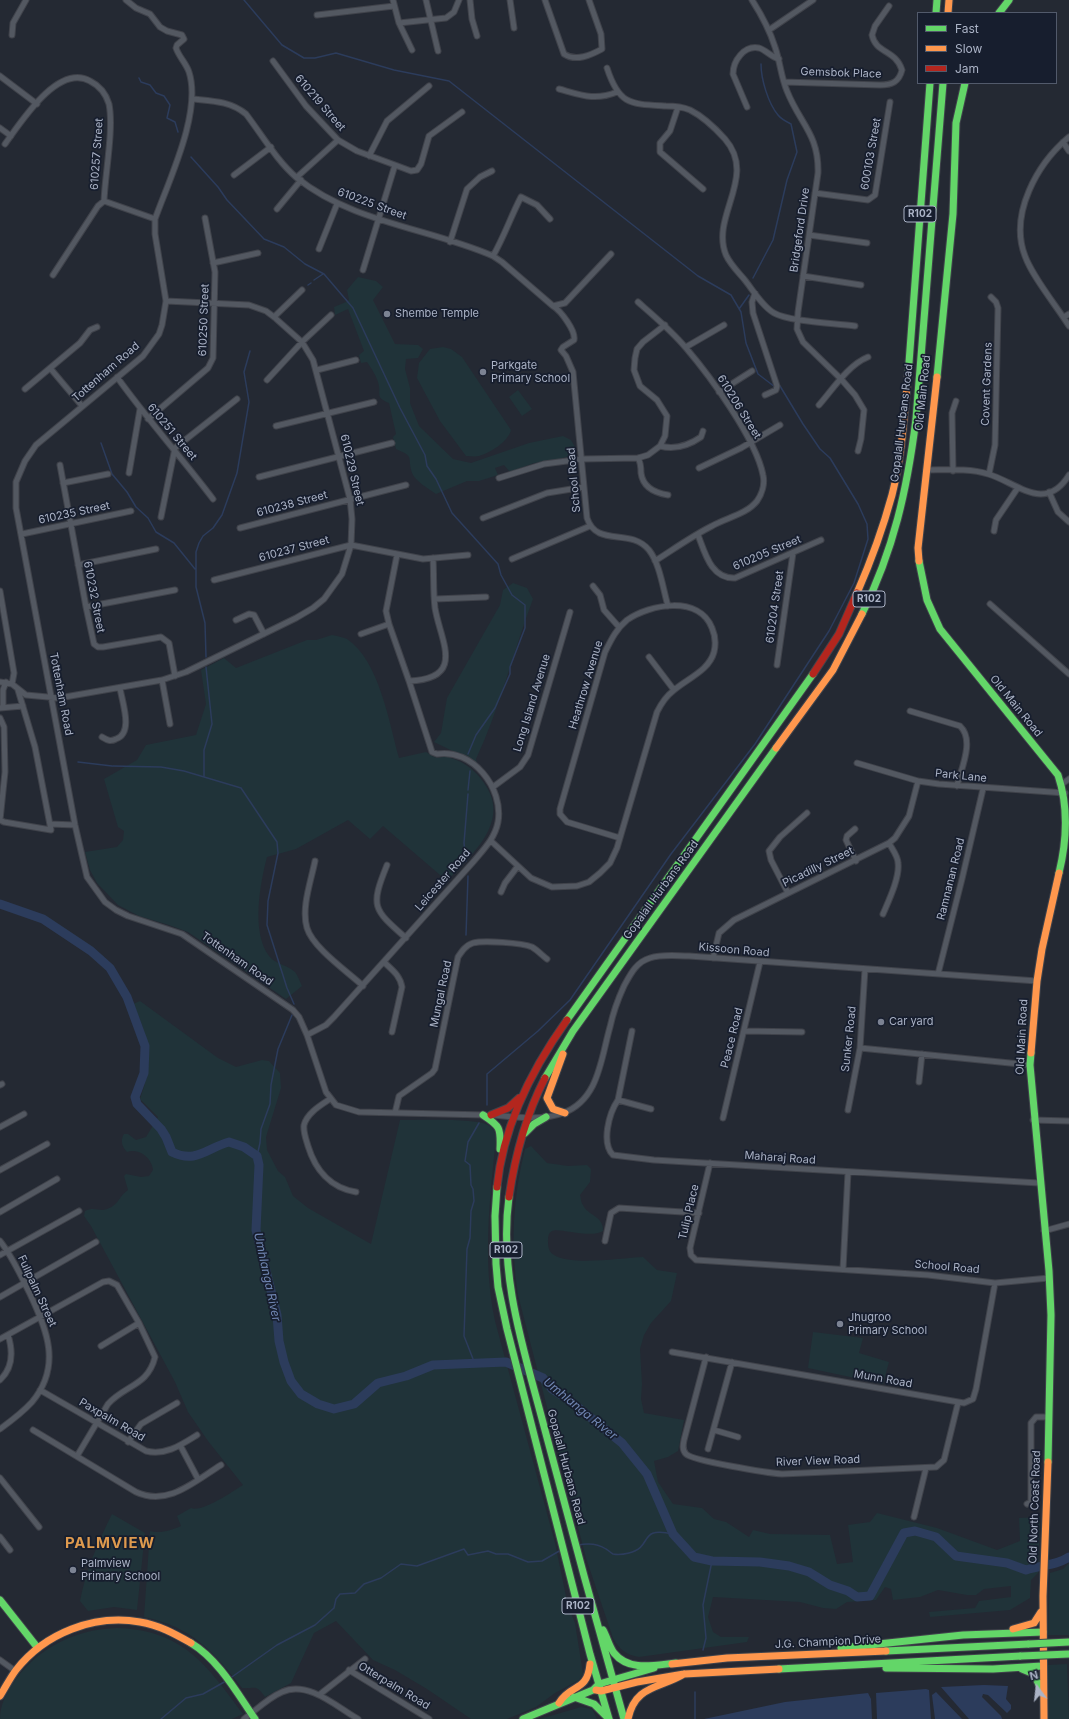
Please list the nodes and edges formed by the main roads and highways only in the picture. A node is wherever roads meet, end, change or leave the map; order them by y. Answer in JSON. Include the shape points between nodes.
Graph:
{"nodes":[{"id":1,"x":937,"y":0,"type":"edge"},
{"id":2,"x":949,"y":0,"type":"edge"},
{"id":3,"x":1009,"y":0,"type":"edge"},
{"id":4,"x":936,"y":12,"type":"edge"},
{"id":5,"x":948,"y":12,"type":"edge"},
{"id":6,"x":999,"y":12,"type":"edge"},
{"id":7,"x":930,"y":84,"type":"edge"},
{"id":8,"x":943,"y":84,"type":"edge"},
{"id":9,"x":964,"y":84,"type":"edge"},
{"id":10,"x":573,"y":1031,"type":"junction"},
{"id":11,"x":528,"y":1084,"type":"junction"},
{"id":12,"x":565,"y":1113,"type":"road end"},
{"id":13,"x":546,"y":1117,"type":"road end"},
{"id":14,"x":522,"y":1138,"type":"junction"},
{"id":15,"x":499,"y":1170,"type":"junction"},
{"id":16,"x":1051,"y":1350,"type":"joint"},
{"id":17,"x":1042,"y":1596,"type":"junction"},
{"id":18,"x":0,"y":1600,"type":"edge"},
{"id":19,"x":596,"y":1617,"type":"junction"},
{"id":20,"x":1042,"y":1632,"type":"junction"},
{"id":21,"x":994,"y":1634,"type":"junction"},
{"id":22,"x":1069,"y":1642,"type":"edge"},
{"id":23,"x":37,"y":1646,"type":"junction"},
{"id":24,"x":824,"y":1653,"type":"junction"},
{"id":25,"x":590,"y":1654,"type":"junction"},
{"id":26,"x":1069,"y":1654,"type":"edge"},
{"id":27,"x":676,"y":1663,"type":"junction"},
{"id":28,"x":860,"y":1665,"type":"junction"},
{"id":29,"x":1042,"y":1666,"type":"junction"},
{"id":30,"x":1016,"y":1669,"type":"junction"},
{"id":31,"x":684,"y":1674,"type":"junction"},
{"id":32,"x":612,"y":1680,"type":"junction"},
{"id":33,"x":599,"y":1684,"type":"junction"},
{"id":34,"x":615,"y":1688,"type":"junction"},
{"id":35,"x":593,"y":1690,"type":"junction"},
{"id":36,"x":601,"y":1691,"type":"junction"},
{"id":37,"x":1043,"y":1695,"type":"junction"},
{"id":38,"x":0,"y":1696,"type":"edge"},
{"id":39,"x":574,"y":1696,"type":"junction"},
{"id":40,"x":558,"y":1703,"type":"junction"},
{"id":41,"x":253,"y":1716,"type":"edge"},
{"id":42,"x":523,"y":1719,"type":"edge"},
{"id":43,"x":609,"y":1719,"type":"edge"},
{"id":44,"x":624,"y":1719,"type":"edge"},
{"id":45,"x":628,"y":1719,"type":"edge"},
{"id":46,"x":1044,"y":1719,"type":"edge"}],
"edges":[{"from":1,"to":4,"type":"main road"},
{"from":2,"to":5,"type":"main road"},
{"from":3,"to":6,"type":"main road"},
{"from":7,"to":11,"type":"main road","name":"Gopalall Hurbans Road","number":"R102","via":[[911,345],[900,452],[892,494],[870,563],[839,634],[803,690],[577,1004],[550,1044]]},
{"from":8,"to":10,"type":"main road","name":"Gopalall Hurbans Road","number":"R102","via":[[912,457],[888,554],[863,613],[833,670]]},
{"from":9,"to":16,"type":"main road","name":"Old Main Road","via":[[956,124],[953,214],[918,548],[919,571],[931,612],[951,645],[1058,775],[1065,793],[1068,813],[1067,838],[1042,949],[1030,1065],[1046,1278],[1050,1287]]},
{"from":10,"to":12,"type":"main road","via":[[547,1098],[549,1106],[554,1111]]},
{"from":10,"to":14,"type":"main road","name":"Gopalall Hurbans Road","number":"R102","via":[[543,1081]]},
{"from":11,"to":15,"type":"main road","name":"Gopalall Hurbans Road","number":"R102","via":[[514,1117]]},
{"from":11,"to":15,"type":"main road","via":[[512,1105],[487,1115],[500,1128]]},
{"from":13,"to":14,"type":"main road","via":[[534,1124]]},
{"from":14,"to":19,"type":"main road","name":"Gopalall Hurbans Road","number":"R102","via":[[510,1179],[506,1228],[511,1293],[522,1344]]},
{"from":15,"to":25,"type":"main road","name":"Gopalall Hurbans Road","number":"R102","via":[[495,1240],[498,1287]]},
{"from":16,"to":17,"type":"main road","name":"Old North Coast Road"},
{"from":17,"to":20,"type":"main road","name":"Old North Coast Road"},
{"from":17,"to":21,"type":"main road","via":[[1040,1615],[1035,1623]]},
{"from":18,"to":23,"type":"main road"},
{"from":19,"to":27,"type":"main road","via":[[614,1652],[626,1663],[643,1666]]},
{"from":19,"to":32,"type":"main road","name":"Gopalall Hurbans Road","number":"R102"},
{"from":20,"to":21,"type":"main road"},
{"from":20,"to":29,"type":"main road","name":"Old North Coast Road"},
{"from":21,"to":24,"type":"main road","via":[[850,1647]]},
{"from":22,"to":24,"type":"main road","name":"J.G. Champion Drive","bridge":true},
{"from":23,"to":38,"type":"main road","via":[[14,1670]]},
{"from":23,"to":41,"type":"main road","via":[[59,1633],[84,1624],[109,1620],[139,1622],[167,1630],[196,1647],[220,1671]]},
{"from":24,"to":27,"type":"main road","name":"J.G. Champion Drive"},
{"from":25,"to":33,"type":"main road","name":"Gopalall Hurbans Road","number":"R102"},
{"from":25,"to":40,"type":"main road","via":[[590,1674],[586,1682],[564,1694]]},
{"from":26,"to":28,"type":"main road","name":"J.G. Champion Drive","bridge":true},
{"from":27,"to":32,"type":"main road","name":"J.G. Champion Drive"},
{"from":28,"to":30,"type":"main road","via":[[897,1668]]},
{"from":28,"to":31,"type":"main road","name":"J.G. Champion Drive"},
{"from":29,"to":30,"type":"main road"},
{"from":29,"to":37,"type":"main road","name":"Old North Coast Road"},
{"from":30,"to":37,"type":"main road","via":[[1025,1669],[1034,1674]]},
{"from":31,"to":34,"type":"main road","name":"J.G. Champion Drive"},
{"from":31,"to":45,"type":"main road","via":[[641,1692],[630,1707]]},
{"from":32,"to":33,"type":"main road","name":"J.G. Champion Drive"},
{"from":32,"to":34,"type":"main road","name":"Gopalall Hurbans Road","number":"R102"},
{"from":33,"to":35,"type":"main road","name":"J.G. Champion Drive"},
{"from":33,"to":36,"type":"main road","name":"Gopalall Hurbans Road","number":"R102"},
{"from":34,"to":36,"type":"main road","name":"J.G. Champion Drive"},
{"from":34,"to":44,"type":"main road","name":"Gopalall Hurbans Road","number":"R102"},
{"from":35,"to":36,"type":"main road","name":"J.G. Champion Drive"},
{"from":35,"to":39,"type":"main road","name":"J.G. Champion Drive"},
{"from":36,"to":43,"type":"main road","name":"Gopalall Hurbans Road","number":"R102"},
{"from":37,"to":46,"type":"main road","name":"Old North Coast Road"},
{"from":39,"to":40,"type":"main road","name":"J.G. Champion Drive"},
{"from":39,"to":43,"type":"main road","via":[[594,1704]]},
{"from":40,"to":42,"type":"main road","name":"J.G. Champion Drive"}]}
